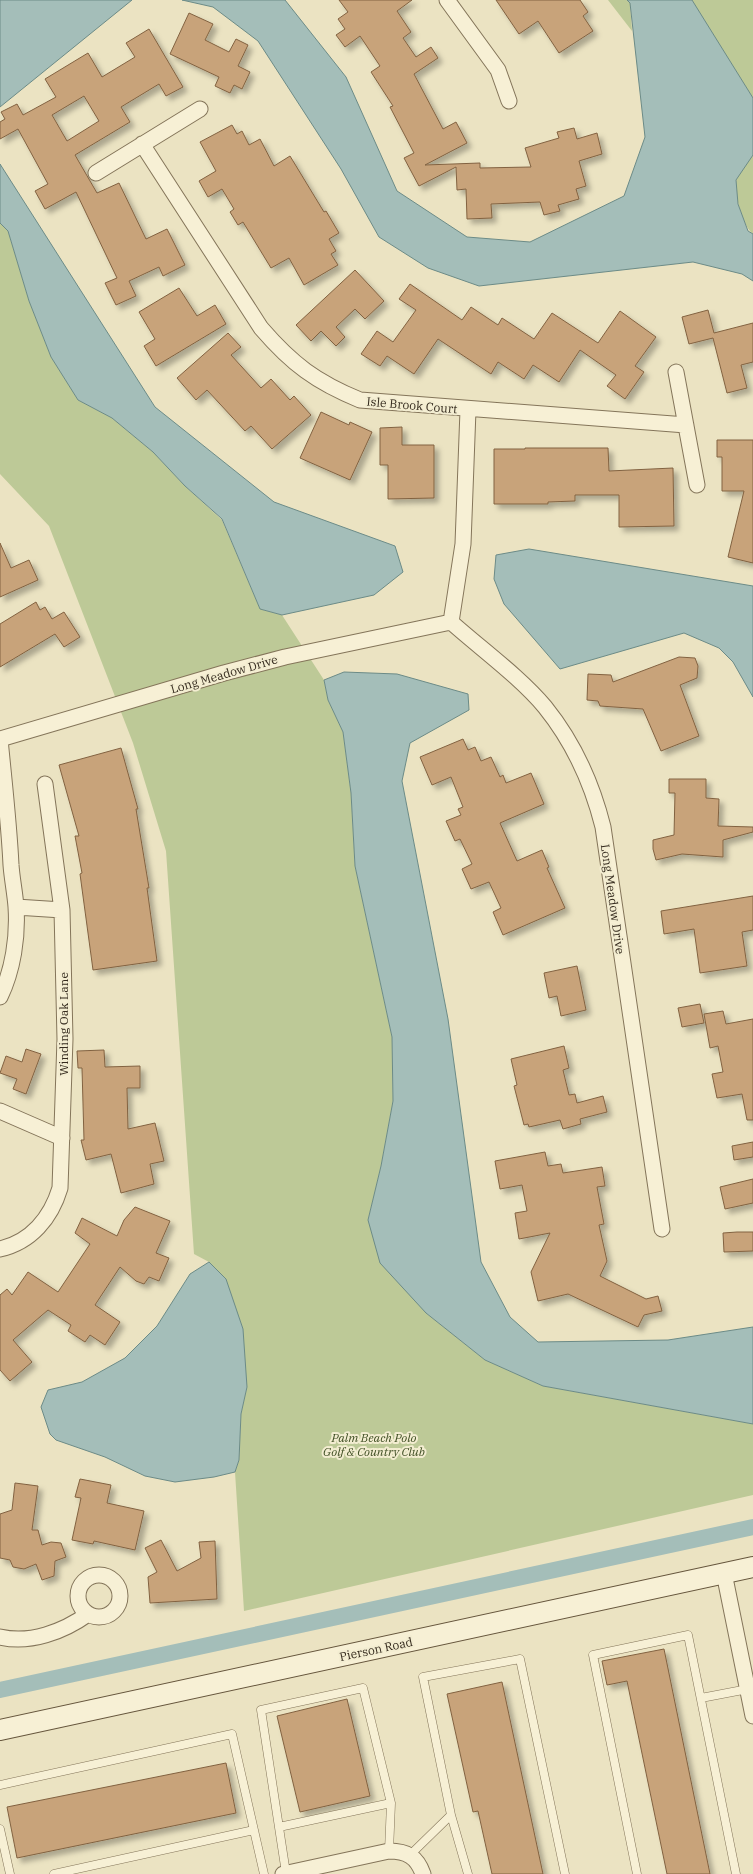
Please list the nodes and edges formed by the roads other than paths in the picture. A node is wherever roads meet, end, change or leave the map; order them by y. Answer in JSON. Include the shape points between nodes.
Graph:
{"nodes":[{"id":1,"x":447,"y":0,"type":"edge"},
{"id":2,"x":509,"y":101,"type":"dead end"},
{"id":3,"x":200,"y":109,"type":"dead end"},
{"id":4,"x":142,"y":144,"type":"junction"},
{"id":5,"x":96,"y":173,"type":"dead end"},
{"id":6,"x":676,"y":372,"type":"dead end"},
{"id":7,"x":468,"y":410,"type":"junction"},
{"id":8,"x":686,"y":425,"type":"junction"},
{"id":9,"x":696,"y":485,"type":"dead end"},
{"id":10,"x":451,"y":622,"type":"junction"},
{"id":11,"x":0,"y":740,"type":"edge"},
{"id":12,"x":45,"y":784,"type":"dead end"},
{"id":13,"x":0,"y":859,"type":"edge"},
{"id":14,"x":13,"y":892,"type":"junction"},
{"id":15,"x":16,"y":907,"type":"junction"},
{"id":16,"x":62,"y":910,"type":"junction"},
{"id":17,"x":0,"y":997,"type":"edge"},
{"id":18,"x":0,"y":1111,"type":"edge"},
{"id":19,"x":62,"y":1138,"type":"junction"},
{"id":20,"x":662,"y":1229,"type":"dead end"},
{"id":21,"x":0,"y":1248,"type":"edge"},
{"id":22,"x":753,"y":1567,"type":"edge"},
{"id":23,"x":724,"y":1573,"type":"junction"},
{"id":24,"x":88,"y":1614,"type":"dead end"},
{"id":25,"x":0,"y":1637,"type":"edge"},
{"id":26,"x":748,"y":1689,"type":"junction"},
{"id":27,"x":701,"y":1698,"type":"junction"},
{"id":28,"x":753,"y":1716,"type":"edge"},
{"id":29,"x":0,"y":1730,"type":"edge"},
{"id":30,"x":0,"y":1786,"type":"edge"},
{"id":31,"x":391,"y":1803,"type":"junction"},
{"id":32,"x":451,"y":1815,"type":"junction"},
{"id":33,"x":279,"y":1827,"type":"junction"},
{"id":34,"x":0,"y":1829,"type":"edge"},
{"id":35,"x":254,"y":1830,"type":"junction"},
{"id":36,"x":389,"y":1851,"type":"junction"},
{"id":37,"x":410,"y":1855,"type":"junction"},
{"id":38,"x":10,"y":1874,"type":"edge"},
{"id":39,"x":54,"y":1874,"type":"edge"},
{"id":40,"x":264,"y":1874,"type":"edge"},
{"id":41,"x":285,"y":1874,"type":"edge"},
{"id":42,"x":422,"y":1874,"type":"edge"},
{"id":43,"x":468,"y":1874,"type":"edge"},
{"id":44,"x":565,"y":1874,"type":"edge"},
{"id":45,"x":637,"y":1874,"type":"edge"},
{"id":46,"x":736,"y":1874,"type":"edge"}],
"edges":[{"from":1,"to":2,"type":"street","via":[[498,70]]},
{"from":3,"to":4,"type":"street"},
{"from":4,"to":5,"type":"street"},
{"from":4,"to":7,"type":"street","name":"Isle Brook Court","via":[[255,319],[279,349],[300,367],[334,389],[360,400]]},
{"from":6,"to":8,"type":"street"},
{"from":7,"to":8,"type":"street","name":"Isle Brook Court"},
{"from":7,"to":10,"type":"street","via":[[463,544]]},
{"from":8,"to":9,"type":"street"},
{"from":10,"to":11,"type":"street","name":"Long Meadow Drive","via":[[285,657]]},
{"from":10,"to":20,"type":"street","name":"Long Meadow Drive","via":[[544,707],[573,747],[590,784],[603,828]]},
{"from":11,"to":14,"type":"street"},
{"from":12,"to":16,"type":"street","name":"Winding Oak Lane"},
{"from":13,"to":14,"type":"street"},
{"from":14,"to":15,"type":"street"},
{"from":15,"to":16,"type":"street"},
{"from":15,"to":17,"type":"street","via":[[12,964]]},
{"from":16,"to":19,"type":"street","name":"Winding Oak Lane","via":[[65,1039]]},
{"from":18,"to":19,"type":"street"},
{"from":19,"to":21,"type":"street","name":"Winding Oak Lane","via":[[60,1188],[53,1208],[32,1233]]},
{"from":22,"to":23,"type":"street","name":"Pierson Road"},
{"from":23,"to":26,"type":"street"},
{"from":23,"to":29,"type":"street","name":"Pierson Road"},
{"from":24,"to":25,"type":"street","via":[[78,1622],[43,1636]]},
{"from":26,"to":27,"type":"lane"},
{"from":26,"to":28,"type":"street"},
{"from":27,"to":45,"type":"lane","via":[[688,1636],[593,1655]]},
{"from":27,"to":46,"type":"lane"},
{"from":30,"to":35,"type":"lane","via":[[232,1734]]},
{"from":31,"to":33,"type":"lane"},
{"from":31,"to":33,"type":"lane","via":[[364,1688],[261,1710]]},
{"from":31,"to":36,"type":"lane"},
{"from":32,"to":37,"type":"lane"},
{"from":32,"to":43,"type":"lane"},
{"from":32,"to":44,"type":"lane","via":[[423,1676],[520,1659]]},
{"from":33,"to":41,"type":"lane"},
{"from":34,"to":38,"type":"lane"},
{"from":35,"to":39,"type":"lane"},
{"from":35,"to":40,"type":"lane"},
{"from":36,"to":37,"type":"street"},
{"from":36,"to":41,"type":"street"},
{"from":37,"to":42,"type":"street"}]}
